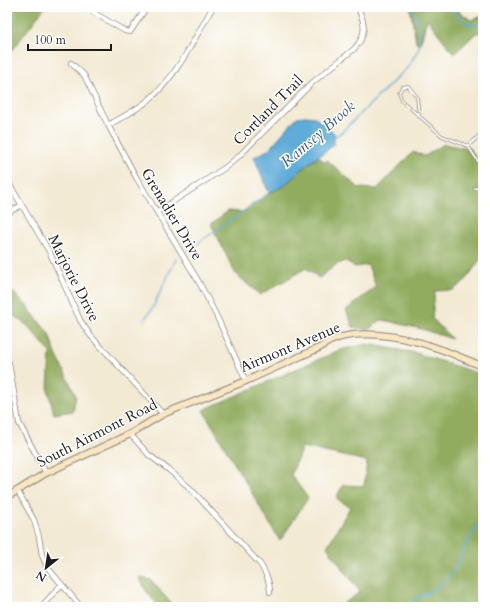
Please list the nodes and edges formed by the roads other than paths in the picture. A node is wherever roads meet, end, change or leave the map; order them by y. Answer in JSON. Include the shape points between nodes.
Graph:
{"nodes":[{"id":1,"x":84,"y":7,"type":"edge"},
{"id":2,"x":147,"y":7,"type":"edge"},
{"id":3,"x":213,"y":7,"type":"edge"},
{"id":4,"x":356,"y":7,"type":"edge"},
{"id":5,"x":71,"y":63,"type":"dead end"},
{"id":6,"x":419,"y":116,"type":"junction"},
{"id":7,"x":108,"y":125,"type":"junction"},
{"id":8,"x":483,"y":132,"type":"edge"},
{"id":9,"x":468,"y":146,"type":"junction"},
{"id":10,"x":483,"y":169,"type":"edge"},
{"id":11,"x":7,"y":180,"type":"edge"},
{"id":12,"x":475,"y":188,"type":"dead end"},
{"id":13,"x":483,"y":191,"type":"edge"},
{"id":14,"x":22,"y":205,"type":"junction"},
{"id":15,"x":156,"y":212,"type":"junction"},
{"id":16,"x":7,"y":213,"type":"edge"},
{"id":17,"x":7,"y":358,"type":"edge"},
{"id":18,"x":483,"y":366,"type":"edge"},
{"id":19,"x":246,"y":381,"type":"junction"},
{"id":20,"x":202,"y":399,"type":"joint"},
{"id":21,"x":163,"y":414,"type":"junction"},
{"id":22,"x":130,"y":434,"type":"junction"},
{"id":23,"x":46,"y":473,"type":"junction"},
{"id":24,"x":17,"y":490,"type":"junction"},
{"id":25,"x":7,"y":497,"type":"edge"},
{"id":26,"x":61,"y":585,"type":"junction"},
{"id":27,"x":270,"y":592,"type":"dead end"},
{"id":28,"x":41,"y":607,"type":"edge"},
{"id":29,"x":81,"y":607,"type":"edge"}],
"edges":[{"from":1,"to":2,"type":"street","via":[[130,32]]},
{"from":3,"to":7,"type":"street","via":[[179,65],[161,88],[141,106]]},
{"from":4,"to":15,"type":"street","name":"Cortland Trail","via":[[363,19],[364,34],[354,49],[313,82],[230,163]]},
{"from":5,"to":7,"type":"street","name":"Grenadier Drive","via":[[84,75]]},
{"from":6,"to":6,"type":"lane","via":[[402,101],[399,93],[402,87],[408,86],[417,97]]},
{"from":6,"to":9,"type":"lane","via":[[442,136]]},
{"from":7,"to":15,"type":"street","name":"Grenadier Drive"},
{"from":8,"to":9,"type":"lane"},
{"from":9,"to":10,"type":"lane"},
{"from":11,"to":14,"type":"street","name":"Marjorie Drive"},
{"from":12,"to":13,"type":"lane"},
{"from":14,"to":16,"type":"street"},
{"from":14,"to":21,"type":"street","name":"Marjorie Drive","via":[[50,253],[80,320]]},
{"from":15,"to":19,"type":"street","name":"Grenadier Drive","via":[[218,317]]},
{"from":17,"to":23,"type":"street","via":[[19,423]]},
{"from":18,"to":19,"type":"street","name":"Airmont Avenue","via":[[424,344],[390,336],[355,334],[332,341]]},
{"from":19,"to":20,"type":"street","name":"Airmont Avenue"},
{"from":20,"to":21,"type":"street","name":"South Airmont Road"},
{"from":21,"to":22,"type":"street","name":"South Airmont Road"},
{"from":22,"to":23,"type":"street","name":"South Airmont Road"},
{"from":22,"to":27,"type":"street","via":[[149,455],[191,489],[260,564],[270,585]]},
{"from":23,"to":24,"type":"street","name":"South Airmont Road"},
{"from":24,"to":25,"type":"street","name":"South Airmont Road"},
{"from":24,"to":26,"type":"street","via":[[34,520],[47,567]]},
{"from":26,"to":28,"type":"street"},
{"from":26,"to":29,"type":"street"}]}
